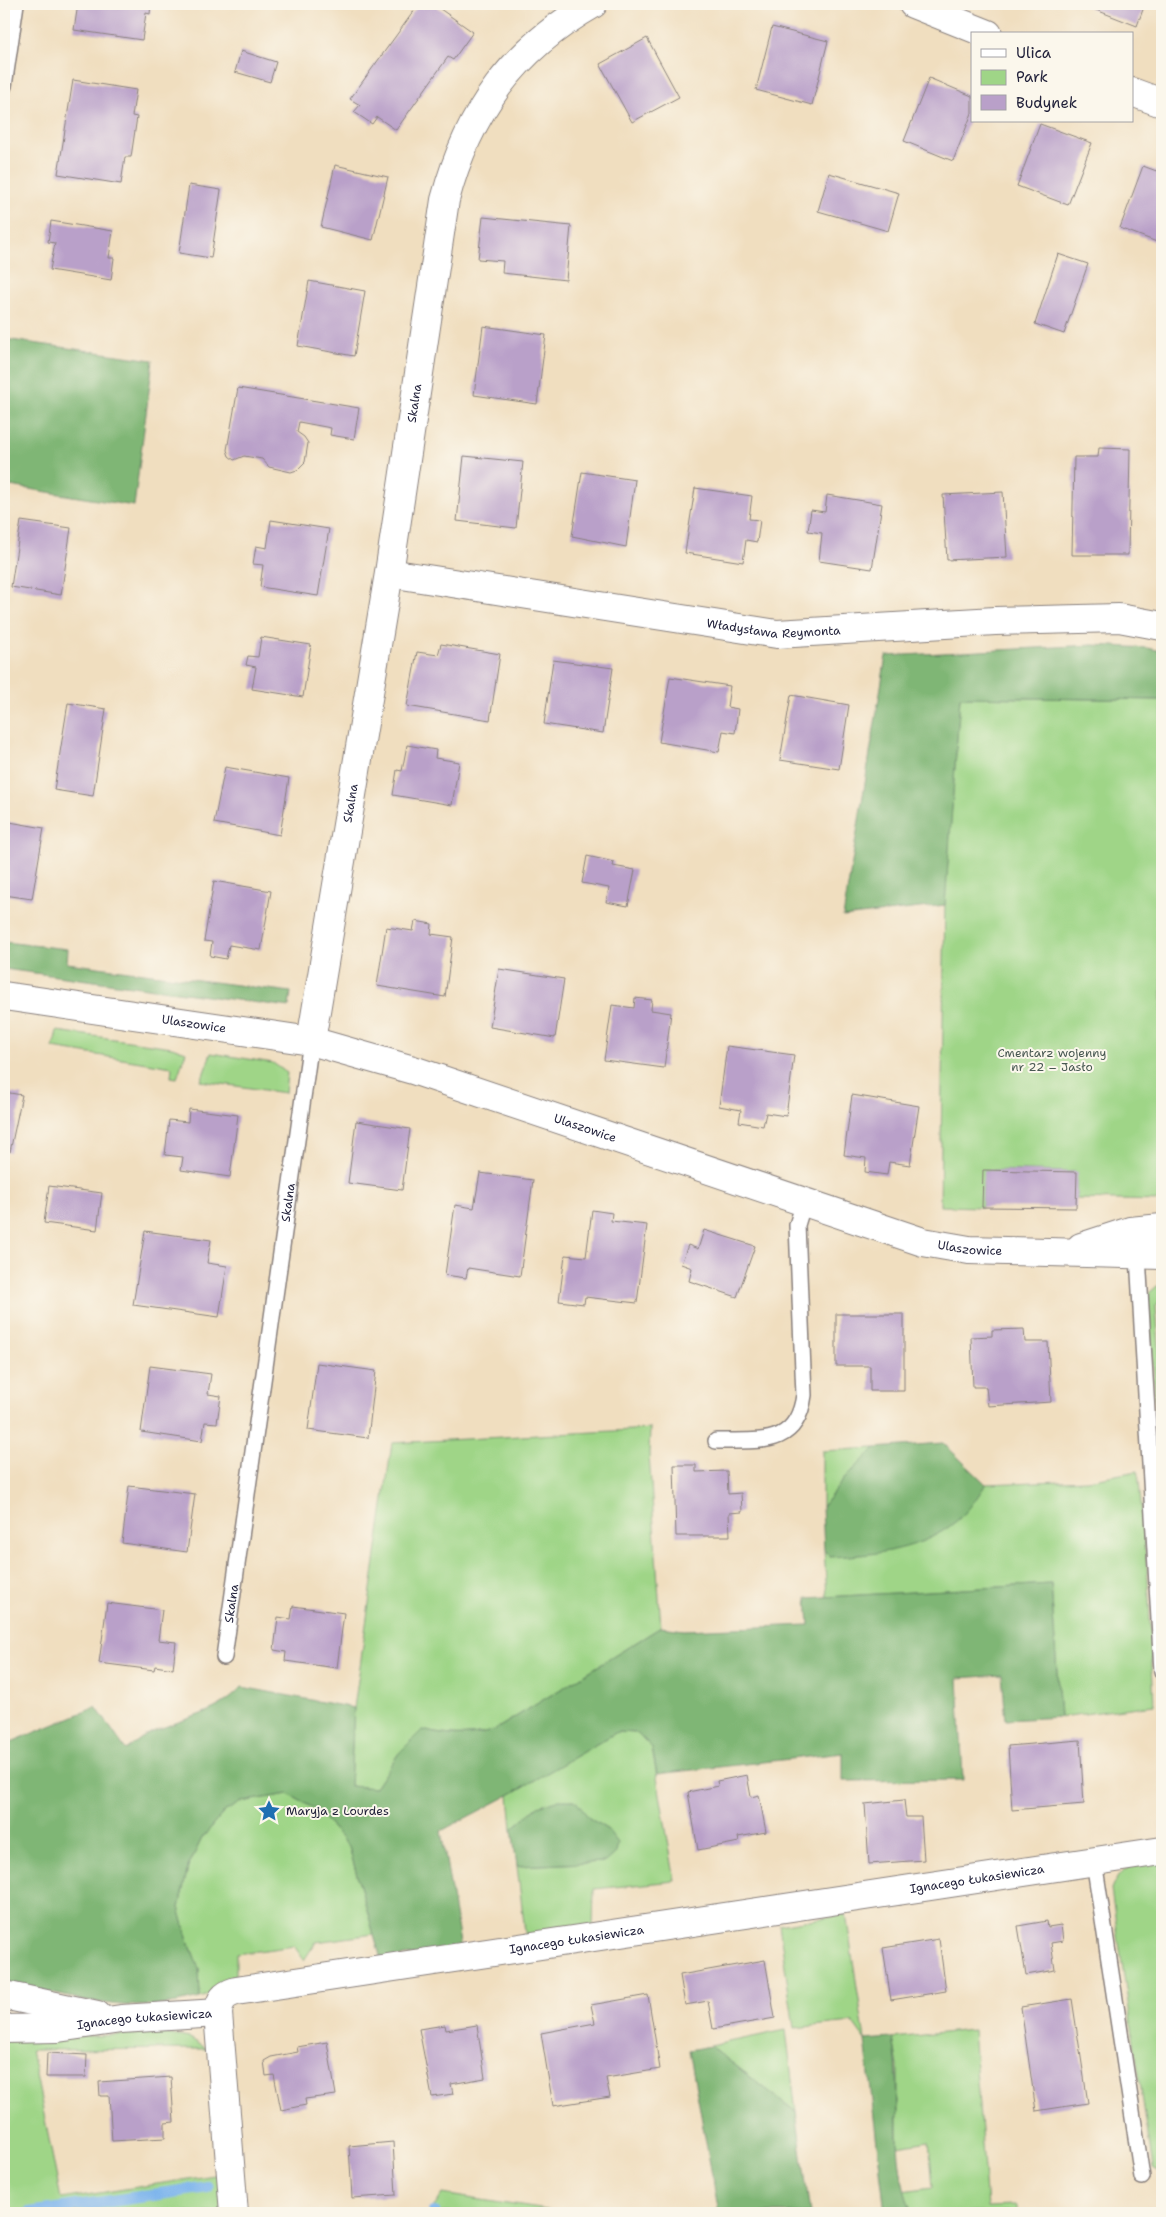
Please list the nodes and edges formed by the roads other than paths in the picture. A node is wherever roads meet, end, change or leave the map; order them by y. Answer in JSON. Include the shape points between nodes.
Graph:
{"nodes":[{"id":1,"x":16,"y":4,"type":"edge"},
{"id":2,"x":593,"y":4,"type":"edge"},
{"id":3,"x":913,"y":4,"type":"edge"},
{"id":4,"x":983,"y":32,"type":"edge"},
{"id":5,"x":4,"y":86,"type":"edge"},
{"id":6,"x":1134,"y":93,"type":"edge"},
{"id":7,"x":1162,"y":103,"type":"edge"},
{"id":8,"x":388,"y":573,"type":"junction"},
{"id":9,"x":1162,"y":626,"type":"edge"},
{"id":10,"x":4,"y":996,"type":"edge"},
{"id":11,"x":311,"y":1041,"type":"junction"},
{"id":12,"x":804,"y":1202,"type":"junction"},
{"id":13,"x":1162,"y":1228,"type":"edge"},
{"id":14,"x":1066,"y":1253,"type":"junction"},
{"id":15,"x":1150,"y":1255,"type":"edge"},
{"id":16,"x":716,"y":1441,"type":"dead end"},
{"id":17,"x":224,"y":1657,"type":"dead end"},
{"id":18,"x":1162,"y":1671,"type":"edge"},
{"id":19,"x":1162,"y":1851,"type":"edge"},
{"id":20,"x":1094,"y":1861,"type":"junction"},
{"id":21,"x":4,"y":1995,"type":"edge"},
{"id":22,"x":218,"y":2013,"type":"junction"},
{"id":23,"x":121,"y":2019,"type":"junction"},
{"id":24,"x":4,"y":2029,"type":"edge"},
{"id":25,"x":1142,"y":2177,"type":"dead end"},
{"id":26,"x":234,"y":2213,"type":"edge"}],
"edges":[{"from":1,"to":5,"type":"lane"},
{"from":2,"to":8,"type":"street","name":"Skalna","via":[[539,42],[507,73],[490,95],[461,149],[445,200]]},
{"from":3,"to":4,"type":"street"},
{"from":6,"to":7,"type":"street"},
{"from":8,"to":9,"type":"street","name":"Władysława Reymonta","via":[[777,634],[995,621],[1119,618]]},
{"from":8,"to":11,"type":"street","name":"Skalna"},
{"from":10,"to":11,"type":"street","name":"Ulaszowice"},
{"from":11,"to":12,"type":"street","name":"Ulaszowice","via":[[413,1070]]},
{"from":11,"to":17,"type":"lane","name":"Skalna"},
{"from":12,"to":14,"type":"street","name":"Ulaszowice","via":[[945,1247]]},
{"from":12,"to":16,"type":"lane","via":[[797,1225],[802,1410],[797,1422],[779,1437]]},
{"from":13,"to":14,"type":"street","via":[[1130,1232]]},
{"from":14,"to":15,"type":"street","name":"Ulaszowice"},
{"from":15,"to":18,"type":"lane"},
{"from":19,"to":20,"type":"street","name":"Ignacego Łukasiewicza"},
{"from":20,"to":22,"type":"street","name":"Ignacego Łukasiewicza","via":[[236,1991],[227,1994],[220,2002]]},
{"from":20,"to":25,"type":"lane"},
{"from":21,"to":23,"type":"street"},
{"from":22,"to":23,"type":"street","name":"Ignacego Łukasiewicza"},
{"from":22,"to":26,"type":"street"},
{"from":23,"to":24,"type":"street","name":"Ignacego Łukasiewicza","via":[[58,2028]]}]}
